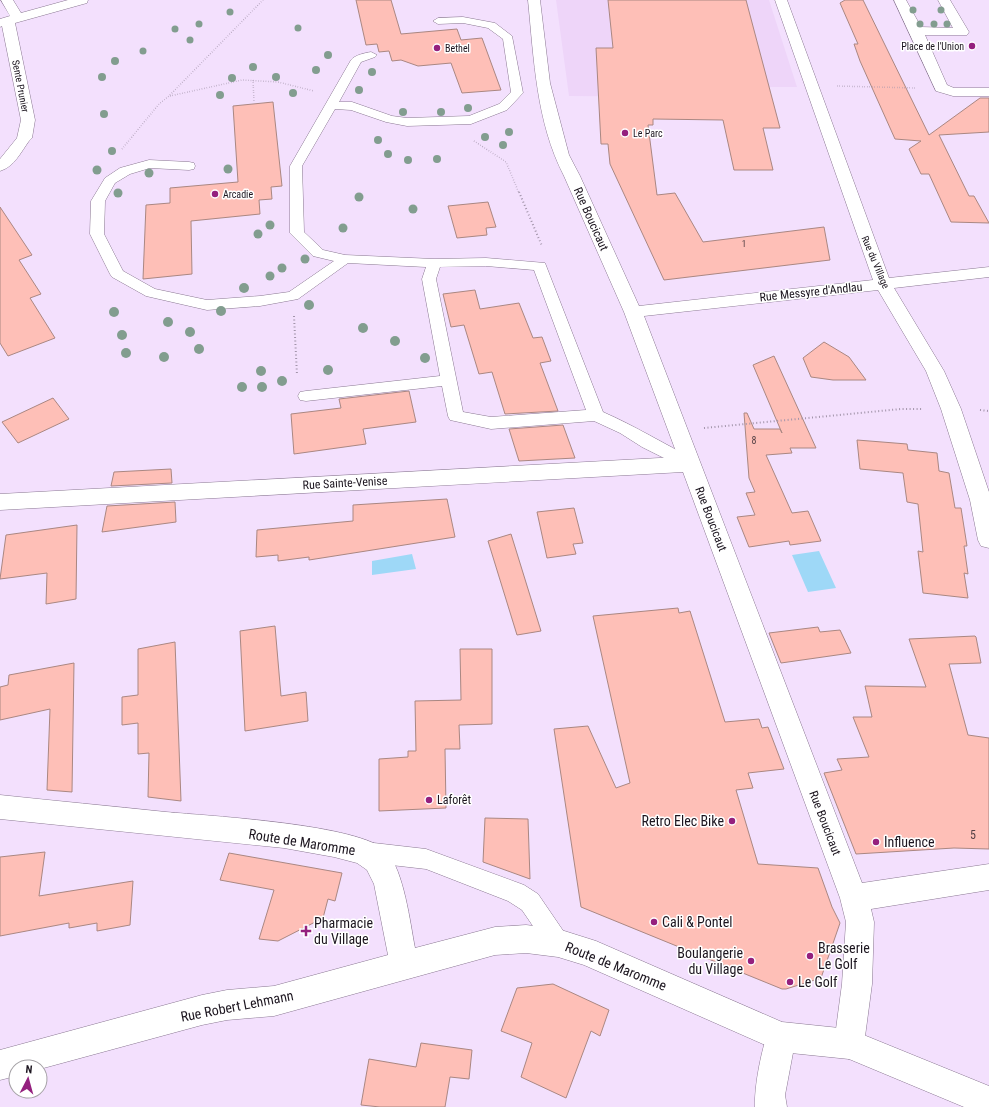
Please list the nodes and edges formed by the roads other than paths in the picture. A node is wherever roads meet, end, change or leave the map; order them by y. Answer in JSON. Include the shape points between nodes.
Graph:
{"nodes":[{"id":1,"x":7,"y":0,"type":"edge"},
{"id":2,"x":82,"y":0,"type":"edge"},
{"id":3,"x":534,"y":0,"type":"edge"},
{"id":4,"x":781,"y":0,"type":"edge"},
{"id":5,"x":900,"y":0,"type":"edge"},
{"id":6,"x":944,"y":0,"type":"edge"},
{"id":7,"x":9,"y":21,"type":"edge"},
{"id":8,"x":438,"y":21,"type":"dead end"},
{"id":9,"x":916,"y":31,"type":"junction"},
{"id":10,"x":371,"y":55,"type":"dead end"},
{"id":11,"x":989,"y":92,"type":"edge"},
{"id":12,"x":334,"y":101,"type":"junction"},
{"id":13,"x":0,"y":166,"type":"edge"},
{"id":14,"x":189,"y":166,"type":"dead end"},
{"id":15,"x":345,"y":259,"type":"junction"},
{"id":16,"x":434,"y":263,"type":"junction"},
{"id":17,"x":989,"y":272,"type":"edge"},
{"id":18,"x":883,"y":284,"type":"junction"},
{"id":19,"x":632,"y":312,"type":"junction"},
{"id":20,"x":449,"y":380,"type":"junction"},
{"id":21,"x":306,"y":396,"type":"road end"},
{"id":22,"x":596,"y":415,"type":"junction"},
{"id":23,"x":690,"y":464,"type":"junction"},
{"id":24,"x":985,"y":500,"type":"edge"},
{"id":25,"x":0,"y":502,"type":"edge"},
{"id":26,"x":989,"y":540,"type":"edge"},
{"id":27,"x":0,"y":807,"type":"edge"},
{"id":28,"x":364,"y":852,"type":"junction"},
{"id":29,"x":989,"y":877,"type":"edge"},
{"id":30,"x":854,"y":898,"type":"junction"},
{"id":31,"x":558,"y":943,"type":"junction"},
{"id":32,"x":404,"y":965,"type":"junction"},
{"id":33,"x":781,"y":1037,"type":"junction"},
{"id":34,"x":848,"y":1044,"type":"junction"},
{"id":35,"x":0,"y":1065,"type":"edge"},
{"id":36,"x":989,"y":1102,"type":"edge"},
{"id":37,"x":771,"y":1107,"type":"edge"}],
"edges":[{"from":1,"to":7,"type":"street"},
{"from":2,"to":7,"type":"street"},
{"from":3,"to":19,"type":"street","name":"Rue Boucicaut","via":[[541,72],[561,155]]},
{"from":4,"to":18,"type":"street","name":"Rue du Village"},
{"from":5,"to":9,"type":"street"},
{"from":6,"to":9,"type":"street","via":[[962,32]]},
{"from":7,"to":13,"type":"street","name":"Sente Prunier","via":[[28,120],[24,138],[8,160]]},
{"from":8,"to":12,"type":"lane","via":[[463,20],[491,25],[508,38],[517,93],[503,107],[471,120],[407,122]]},
{"from":9,"to":11,"type":"street","via":[[941,88],[954,92]]},
{"from":10,"to":12,"type":"lane","via":[[357,60]]},
{"from":12,"to":15,"type":"lane","via":[[296,166],[297,233],[318,253]]},
{"from":14,"to":15,"type":"lane","via":[[149,164],[125,171],[110,181],[98,201],[97,234],[117,274],[151,293],[207,305],[292,296]]},
{"from":15,"to":16,"type":"lane"},
{"from":16,"to":20,"type":"lane","via":[[430,279]]},
{"from":16,"to":22,"type":"lane","via":[[486,262],[540,266]]},
{"from":17,"to":18,"type":"street","name":"Rue Messyre d'Andlau"},
{"from":18,"to":19,"type":"street","name":"Rue Messyre d'Andlau"},
{"from":18,"to":24,"type":"street","name":"Rue du Village","via":[[935,371]]},
{"from":19,"to":23,"type":"street","name":"Rue Boucicaut"},
{"from":20,"to":21,"type":"lane"},
{"from":20,"to":22,"type":"lane","via":[[456,416],[491,423]]},
{"from":22,"to":23,"type":"lane"},
{"from":23,"to":25,"type":"street","name":"Rue Sainte-Venise"},
{"from":23,"to":30,"type":"street","name":"Rue Boucicaut"},
{"from":24,"to":26,"type":"street","name":"Rue du Village"},
{"from":27,"to":28,"type":"street","name":"Route de Maromme","via":[[284,836]]},
{"from":28,"to":31,"type":"lane","via":[[426,859],[516,893],[530,902]]},
{"from":28,"to":32,"type":"street","name":"Route de Maromme","via":[[378,861],[388,884]]},
{"from":29,"to":30,"type":"street"},
{"from":30,"to":34,"type":"street","name":"Rue Boucicaut","via":[[860,922],[857,984]]},
{"from":31,"to":32,"type":"street","name":"Route de Maromme","via":[[526,939],[495,941]]},
{"from":31,"to":33,"type":"street","name":"Route de Maromme","via":[[586,951]]},
{"from":32,"to":35,"type":"street","name":"Rue Robert Lehmann","via":[[274,1001],[202,1010]]},
{"from":33,"to":34,"type":"street","name":"Route de Maromme"},
{"from":33,"to":37,"type":"street","via":[[770,1095]]},
{"from":34,"to":36,"type":"street","name":"Route de Maromme"}]}
